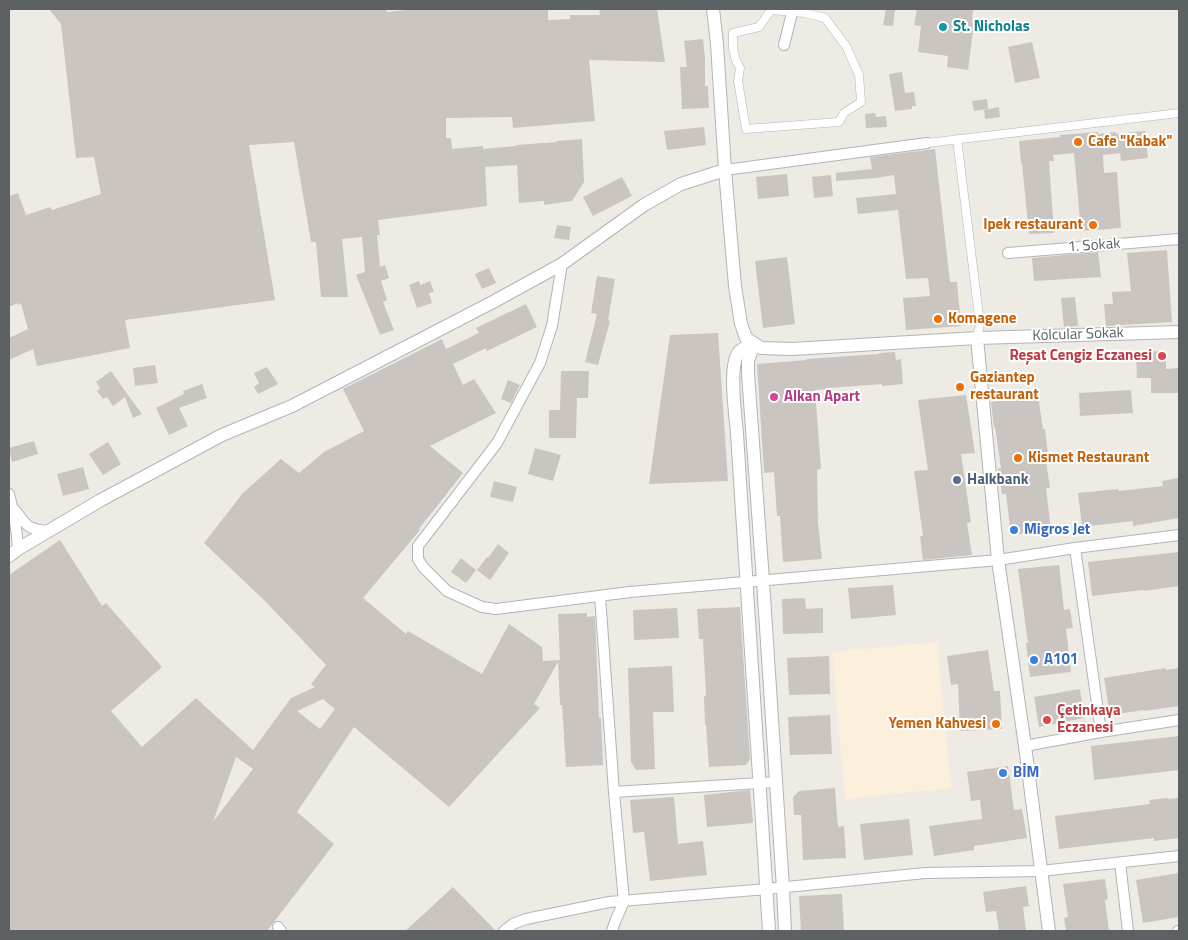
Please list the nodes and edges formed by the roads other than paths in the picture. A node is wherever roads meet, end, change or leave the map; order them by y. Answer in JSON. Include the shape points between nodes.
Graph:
{"nodes":[{"id":1,"x":713,"y":9,"type":"edge"},
{"id":2,"x":793,"y":10,"type":"edge"},
{"id":3,"x":784,"y":45,"type":"dead end"},
{"id":4,"x":1179,"y":112,"type":"edge"},
{"id":5,"x":957,"y":140,"type":"junction"},
{"id":6,"x":927,"y":143,"type":"joint"},
{"id":7,"x":725,"y":170,"type":"junction"},
{"id":8,"x":1179,"y":239,"type":"edge"},
{"id":9,"x":1008,"y":252,"type":"dead end"},
{"id":10,"x":562,"y":264,"type":"junction"},
{"id":11,"x":1179,"y":332,"type":"edge"},
{"id":12,"x":977,"y":338,"type":"junction"},
{"id":13,"x":754,"y":344,"type":"junction"},
{"id":14,"x":9,"y":494,"type":"edge"},
{"id":15,"x":11,"y":507,"type":"edge"},
{"id":16,"x":48,"y":531,"type":"junction"},
{"id":17,"x":1179,"y":535,"type":"edge"},
{"id":18,"x":1075,"y":548,"type":"junction"},
{"id":19,"x":13,"y":552,"type":"edge"},
{"id":20,"x":998,"y":560,"type":"junction"},
{"id":21,"x":763,"y":580,"type":"junction"},
{"id":22,"x":746,"y":582,"type":"junction"},
{"id":23,"x":600,"y":596,"type":"junction"},
{"id":24,"x":1179,"y":720,"type":"edge"},
{"id":25,"x":1101,"y":732,"type":"junction"},
{"id":26,"x":1025,"y":746,"type":"junction"},
{"id":27,"x":776,"y":782,"type":"junction"},
{"id":28,"x":759,"y":783,"type":"junction"},
{"id":29,"x":614,"y":792,"type":"junction"},
{"id":30,"x":1179,"y":856,"type":"edge"},
{"id":31,"x":1120,"y":863,"type":"junction"},
{"id":32,"x":1041,"y":871,"type":"junction"},
{"id":33,"x":783,"y":888,"type":"junction"},
{"id":34,"x":767,"y":889,"type":"junction"},
{"id":35,"x":624,"y":901,"type":"junction"},
{"id":36,"x":504,"y":931,"type":"edge"},
{"id":37,"x":612,"y":931,"type":"edge"},
{"id":38,"x":769,"y":931,"type":"edge"},
{"id":39,"x":785,"y":931,"type":"edge"},
{"id":40,"x":1049,"y":931,"type":"edge"},
{"id":41,"x":1128,"y":931,"type":"edge"}],
"edges":[{"from":1,"to":7,"type":"street"},
{"from":2,"to":2,"type":"street","via":[[825,18],[846,46],[859,75],[861,102],[844,113],[838,122],[746,129],[733,33],[759,27],[771,10]]},
{"from":2,"to":3,"type":"street"},
{"from":4,"to":5,"type":"street"},
{"from":5,"to":6,"type":"street"},
{"from":5,"to":12,"type":"street","via":[[980,324]]},
{"from":6,"to":7,"type":"street"},
{"from":7,"to":10,"type":"street","via":[[681,184],[644,205]]},
{"from":7,"to":13,"type":"street","via":[[741,324],[746,338]]},
{"from":8,"to":9,"type":"street","name":"1. Sokak"},
{"from":10,"to":16,"type":"street","via":[[292,406],[222,435]]},
{"from":10,"to":23,"type":"street","via":[[552,326],[540,363],[497,443],[418,546],[418,559],[447,591],[482,607],[496,609]]},
{"from":11,"to":12,"type":"street","name":"Kolcular Sokak"},
{"from":12,"to":13,"type":"street","name":"Kolcular Sokak","via":[[792,349],[761,348]]},
{"from":12,"to":20,"type":"street"},
{"from":13,"to":21,"type":"street","via":[[748,361],[748,374]]},
{"from":13,"to":22,"type":"street","via":[[739,352],[732,376]]},
{"from":14,"to":15,"type":"street"},
{"from":15,"to":16,"type":"street","via":[[35,530]]},
{"from":15,"to":19,"type":"street","via":[[18,537]]},
{"from":16,"to":19,"type":"street"},
{"from":17,"to":18,"type":"street"},
{"from":18,"to":20,"type":"street"},
{"from":18,"to":25,"type":"street"},
{"from":20,"to":21,"type":"street"},
{"from":20,"to":26,"type":"street"},
{"from":21,"to":22,"type":"street"},
{"from":21,"to":27,"type":"street"},
{"from":22,"to":23,"type":"street"},
{"from":22,"to":28,"type":"street"},
{"from":23,"to":29,"type":"street"},
{"from":24,"to":25,"type":"street"},
{"from":25,"to":26,"type":"street"},
{"from":26,"to":32,"type":"street"},
{"from":27,"to":28,"type":"street"},
{"from":27,"to":33,"type":"street"},
{"from":28,"to":29,"type":"street"},
{"from":28,"to":34,"type":"street"},
{"from":29,"to":35,"type":"street"},
{"from":30,"to":31,"type":"street"},
{"from":31,"to":32,"type":"street"},
{"from":31,"to":41,"type":"street"},
{"from":32,"to":33,"type":"street","via":[[925,873]]},
{"from":32,"to":40,"type":"street"},
{"from":33,"to":34,"type":"street"},
{"from":33,"to":39,"type":"street"},
{"from":34,"to":35,"type":"street"},
{"from":34,"to":38,"type":"street"},
{"from":35,"to":36,"type":"street","via":[[526,919]]},
{"from":35,"to":37,"type":"street"}]}
